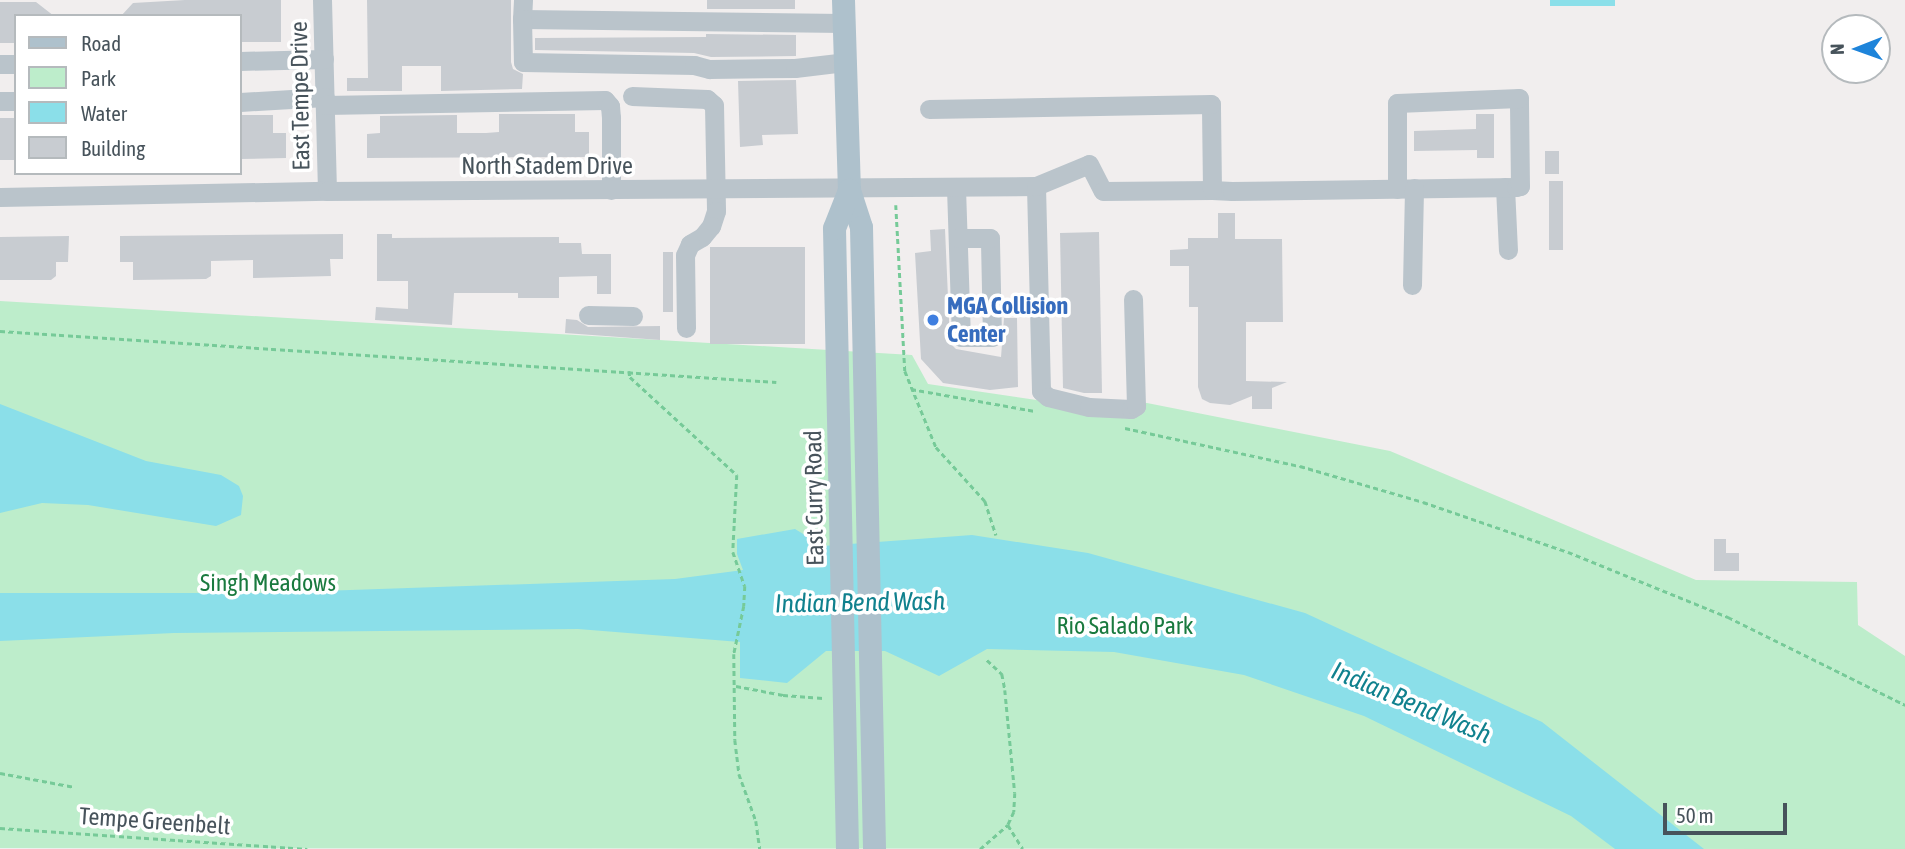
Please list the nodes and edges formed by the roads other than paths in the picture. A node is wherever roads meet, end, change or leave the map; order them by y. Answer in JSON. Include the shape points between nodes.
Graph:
{"nodes":[{"id":1,"x":322,"y":0,"type":"edge"},
{"id":2,"x":523,"y":9,"type":"edge"},
{"id":3,"x":843,"y":11,"type":"edge"},
{"id":4,"x":324,"y":59,"type":"junction"},
{"id":5,"x":242,"y":61,"type":"edge"},
{"id":6,"x":845,"y":62,"type":"junction"},
{"id":7,"x":632,"y":96,"type":"dead end"},
{"id":8,"x":325,"y":101,"type":"junction"},
{"id":9,"x":242,"y":102,"type":"edge"},
{"id":10,"x":929,"y":108,"type":"dead end"},
{"id":11,"x":1036,"y":187,"type":"junction"},
{"id":12,"x":1505,"y":187,"type":"junction"},
{"id":13,"x":956,"y":188,"type":"junction"},
{"id":14,"x":1406,"y":189,"type":"junction"},
{"id":15,"x":611,"y":190,"type":"junction"},
{"id":16,"x":714,"y":190,"type":"junction"},
{"id":17,"x":849,"y":190,"type":"junction"},
{"id":18,"x":1212,"y":190,"type":"junction"},
{"id":19,"x":327,"y":191,"type":"junction"},
{"id":20,"x":0,"y":197,"type":"edge"},
{"id":21,"x":958,"y":239,"type":"junction"},
{"id":22,"x":1508,"y":250,"type":"dead end"},
{"id":23,"x":1412,"y":285,"type":"dead end"},
{"id":24,"x":1133,"y":299,"type":"dead end"},
{"id":25,"x":588,"y":315,"type":"dead end"},
{"id":26,"x":634,"y":316,"type":"dead end"},
{"id":27,"x":685,"y":328,"type":"dead end"},
{"id":28,"x":847,"y":849,"type":"edge"},
{"id":29,"x":874,"y":849,"type":"edge"}],
"edges":[{"from":1,"to":4,"type":"street","name":"East Tempe Drive"},
{"from":2,"to":3,"type":"street"},
{"from":2,"to":6,"type":"street","via":[[523,62],[709,69]]},
{"from":3,"to":6,"type":"main road","name":"East Curry Road"},
{"from":4,"to":5,"type":"street"},
{"from":4,"to":8,"type":"street","name":"East Tempe Drive"},
{"from":6,"to":17,"type":"main road","name":"East Curry Road"},
{"from":7,"to":16,"type":"street","via":[[707,99],[714,105]]},
{"from":8,"to":9,"type":"street"},
{"from":8,"to":15,"type":"street","via":[[605,100],[611,118]]},
{"from":8,"to":19,"type":"street","name":"East Tempe Drive"},
{"from":10,"to":18,"type":"street","via":[[1211,104]]},
{"from":11,"to":13,"type":"street","name":"North Stadem Drive"},
{"from":11,"to":18,"type":"street","name":"North Stadem Drive","via":[[1089,164],[1103,191]]},
{"from":11,"to":24,"type":"street","via":[[1041,391],[1089,407],[1136,406]]},
{"from":12,"to":14,"type":"street"},
{"from":12,"to":14,"type":"street","via":[[1521,184],[1520,102],[1515,97],[1397,103]]},
{"from":12,"to":22,"type":"street"},
{"from":13,"to":17,"type":"street","name":"North Stadem Drive"},
{"from":13,"to":21,"type":"street"},
{"from":14,"to":18,"type":"street"},
{"from":14,"to":23,"type":"street"},
{"from":15,"to":16,"type":"street","name":"North Stadem Drive"},
{"from":15,"to":19,"type":"street","name":"North Stadem Drive"},
{"from":16,"to":17,"type":"street","name":"North Stadem Drive"},
{"from":16,"to":27,"type":"street","via":[[716,212],[711,226],[690,244],[685,255]]},
{"from":17,"to":28,"type":"main road","name":"East Curry Road","via":[[834,228]]},
{"from":17,"to":29,"type":"main road","name":"East Curry Road","via":[[860,227]]},
{"from":19,"to":20,"type":"street","name":"North Stadem Drive"},
{"from":21,"to":21,"type":"street","via":[[961,337],[992,337],[989,238]]},
{"from":25,"to":26,"type":"street"}]}
